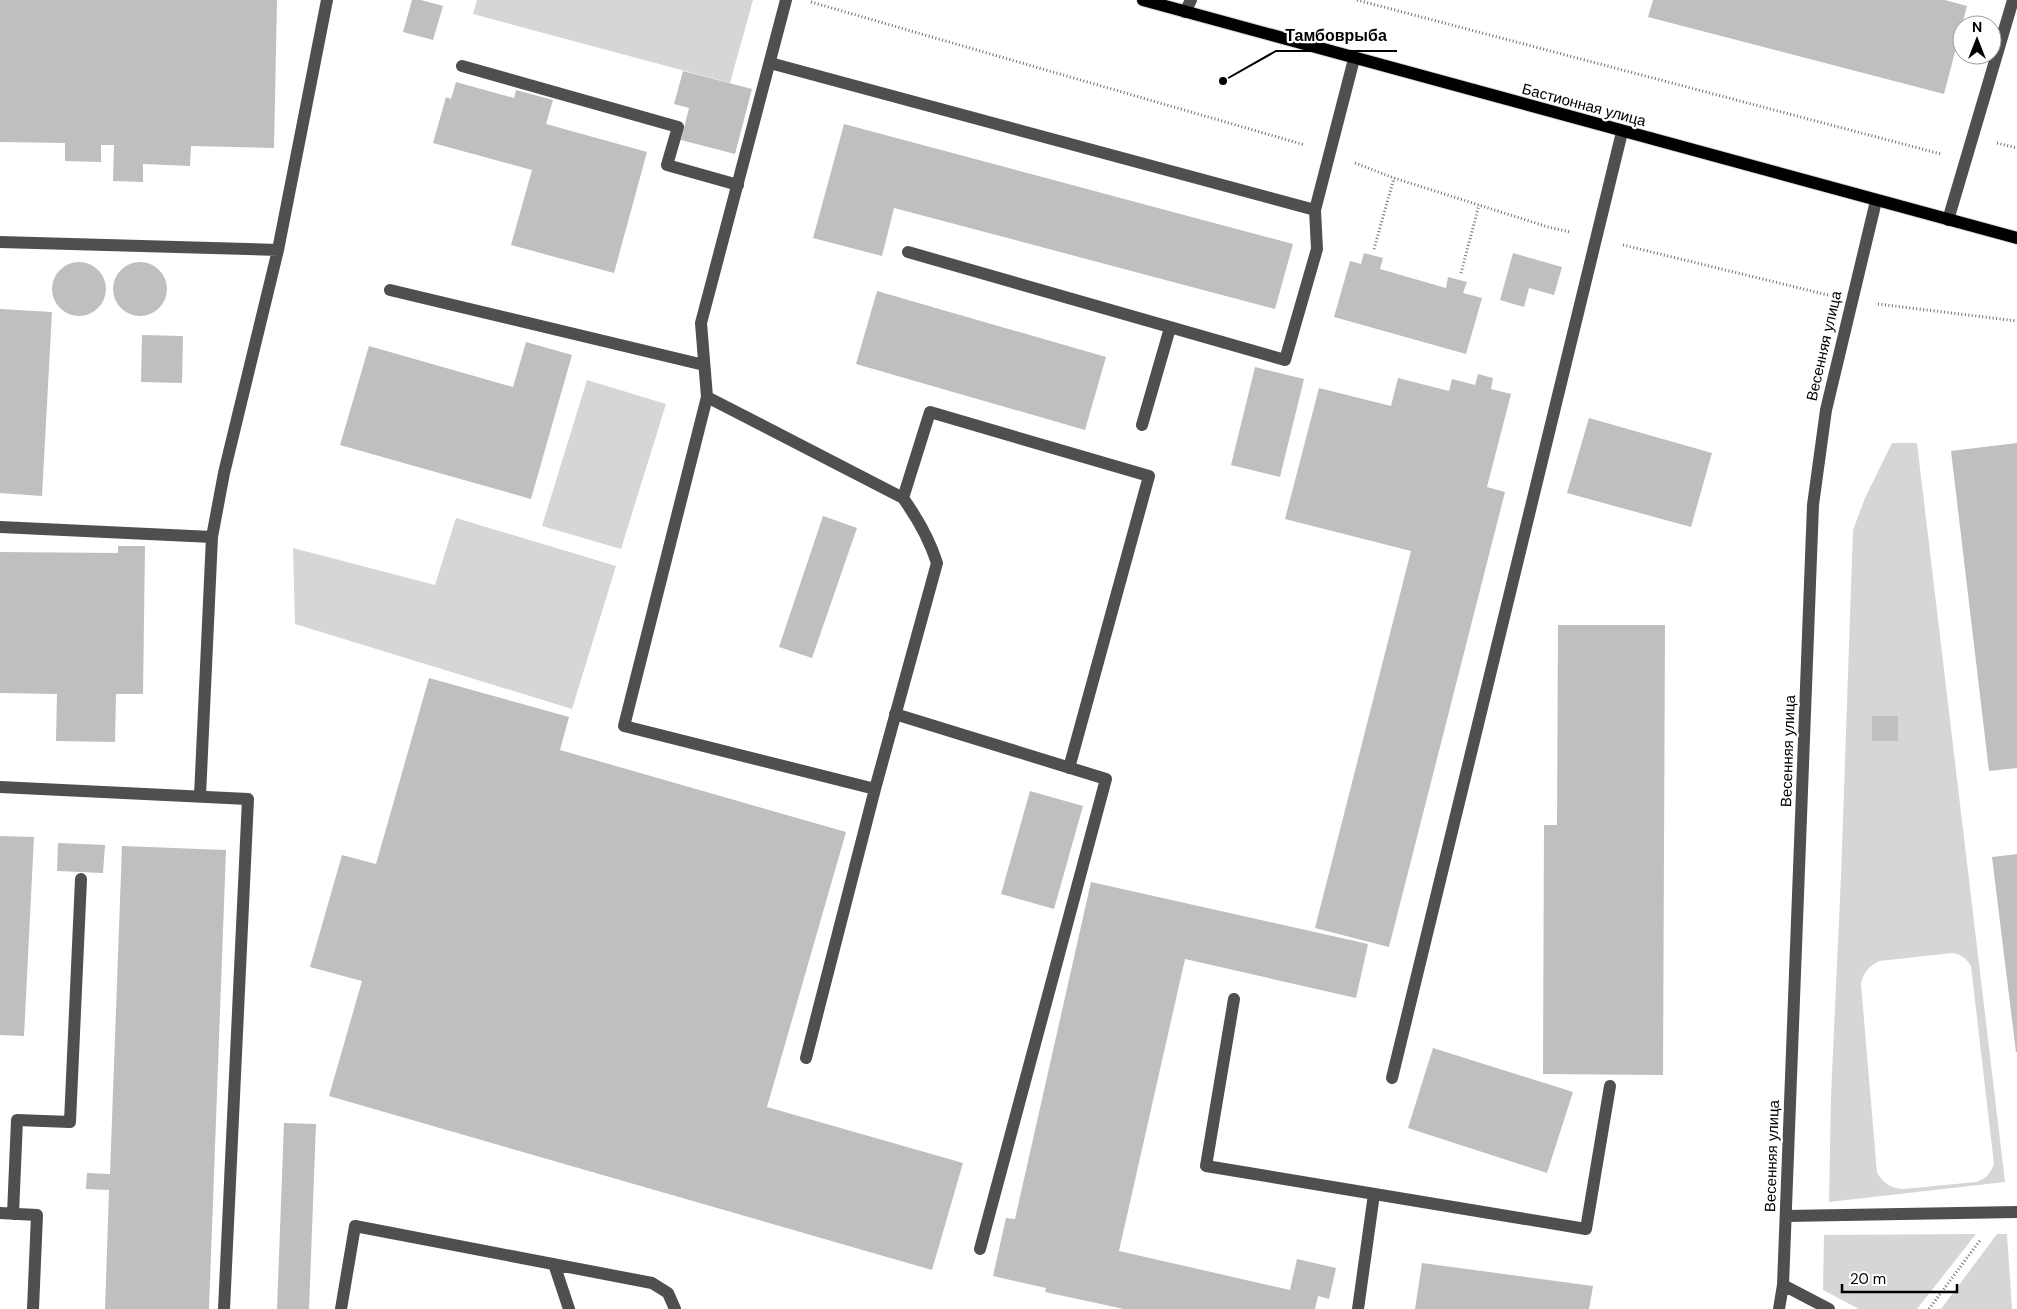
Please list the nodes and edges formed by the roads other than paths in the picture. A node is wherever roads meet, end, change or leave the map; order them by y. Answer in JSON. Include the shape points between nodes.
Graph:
{"nodes":[{"id":1,"x":327,"y":0,"type":"edge"},
{"id":2,"x":786,"y":0,"type":"edge"},
{"id":3,"x":1143,"y":0,"type":"edge"},
{"id":4,"x":2012,"y":0,"type":"edge"},
{"id":5,"x":1188,"y":6,"type":"edge"},
{"id":6,"x":1354,"y":59,"type":"junction"},
{"id":7,"x":770,"y":63,"type":"junction"},
{"id":8,"x":462,"y":66,"type":"dead end"},
{"id":9,"x":1622,"y":132,"type":"junction"},
{"id":10,"x":738,"y":185,"type":"junction"},
{"id":11,"x":1876,"y":201,"type":"junction"},
{"id":12,"x":1314,"y":210,"type":"junction"},
{"id":13,"x":1948,"y":220,"type":"junction"},
{"id":14,"x":2017,"y":238,"type":"edge"},
{"id":15,"x":0,"y":242,"type":"edge"},
{"id":16,"x":278,"y":250,"type":"junction"},
{"id":17,"x":908,"y":252,"type":"dead end"},
{"id":18,"x":390,"y":290,"type":"dead end"},
{"id":19,"x":1170,"y":328,"type":"junction"},
{"id":20,"x":704,"y":365,"type":"junction"},
{"id":21,"x":707,"y":398,"type":"junction"},
{"id":22,"x":1142,"y":425,"type":"dead end"},
{"id":23,"x":903,"y":498,"type":"junction"},
{"id":24,"x":0,"y":527,"type":"edge"},
{"id":25,"x":212,"y":537,"type":"junction"},
{"id":26,"x":896,"y":714,"type":"junction"},
{"id":27,"x":1069,"y":768,"type":"junction"},
{"id":28,"x":0,"y":786,"type":"edge"},
{"id":29,"x":875,"y":789,"type":"junction"},
{"id":30,"x":200,"y":796,"type":"junction"},
{"id":31,"x":80,"y":879,"type":"dead end"},
{"id":32,"x":1234,"y":999,"type":"dead end"},
{"id":33,"x":806,"y":1058,"type":"dead end"},
{"id":34,"x":1392,"y":1078,"type":"dead end"},
{"id":35,"x":1610,"y":1086,"type":"dead end"},
{"id":36,"x":1374,"y":1194,"type":"junction"},
{"id":37,"x":2017,"y":1212,"type":"edge"},
{"id":38,"x":0,"y":1213,"type":"edge"},
{"id":39,"x":13,"y":1214,"type":"junction"},
{"id":40,"x":1786,"y":1216,"type":"junction"},
{"id":41,"x":980,"y":1249,"type":"dead end"},
{"id":42,"x":554,"y":1264,"type":"junction"},
{"id":43,"x":1783,"y":1285,"type":"junction"},
{"id":44,"x":33,"y":1309,"type":"edge"},
{"id":45,"x":224,"y":1309,"type":"edge"},
{"id":46,"x":342,"y":1309,"type":"edge"},
{"id":47,"x":569,"y":1309,"type":"edge"},
{"id":48,"x":675,"y":1309,"type":"edge"},
{"id":49,"x":1358,"y":1309,"type":"edge"},
{"id":50,"x":1779,"y":1309,"type":"edge"},
{"id":51,"x":1828,"y":1309,"type":"edge"}],
"edges":[{"from":1,"to":16,"type":"street"},
{"from":2,"to":7,"type":"street"},
{"from":3,"to":5,"type":"main road","name":"Бастионная улица"},
{"from":4,"to":13,"type":"street"},
{"from":5,"to":6,"type":"main road","name":"Бастионная улица"},
{"from":6,"to":9,"type":"main road","name":"Бастионная улица"},
{"from":6,"to":12,"type":"street"},
{"from":7,"to":10,"type":"street"},
{"from":7,"to":12,"type":"street"},
{"from":8,"to":10,"type":"street","via":[[678,127],[667,165]]},
{"from":9,"to":11,"type":"main road","name":"Бастионная улица"},
{"from":9,"to":34,"type":"street"},
{"from":10,"to":20,"type":"street","via":[[701,323]]},
{"from":11,"to":13,"type":"main road","name":"Бастионная улица"},
{"from":11,"to":40,"type":"street","name":"Весенняя улица","via":[[1826,410],[1814,505]]},
{"from":12,"to":19,"type":"street","via":[[1317,249],[1285,360]]},
{"from":13,"to":14,"type":"main road","name":"Бастионная улица"},
{"from":15,"to":16,"type":"street"},
{"from":16,"to":25,"type":"street"},
{"from":17,"to":19,"type":"street"},
{"from":18,"to":20,"type":"street"},
{"from":19,"to":22,"type":"street"},
{"from":20,"to":21,"type":"street"},
{"from":21,"to":23,"type":"street"},
{"from":21,"to":29,"type":"street","via":[[624,726]]},
{"from":23,"to":26,"type":"street","via":[[920,521],[937,563]]},
{"from":23,"to":27,"type":"street","via":[[930,412],[1149,476]]},
{"from":24,"to":25,"type":"street"},
{"from":25,"to":30,"type":"street"},
{"from":26,"to":27,"type":"street"},
{"from":26,"to":29,"type":"street"},
{"from":27,"to":41,"type":"street","via":[[1106,779]]},
{"from":28,"to":30,"type":"street"},
{"from":29,"to":33,"type":"street"},
{"from":30,"to":45,"type":"street","via":[[248,798]]},
{"from":31,"to":39,"type":"street","via":[[70,1122],[17,1120]]},
{"from":32,"to":36,"type":"street","via":[[1206,1166]]},
{"from":35,"to":36,"type":"street","via":[[1586,1229]]},
{"from":36,"to":49,"type":"street"},
{"from":37,"to":40,"type":"street"},
{"from":38,"to":39,"type":"street"},
{"from":39,"to":44,"type":"street","via":[[37,1215]]},
{"from":40,"to":43,"type":"street","name":"Весенняя улица"},
{"from":42,"to":46,"type":"street","via":[[355,1226]]},
{"from":42,"to":47,"type":"street"},
{"from":42,"to":48,"type":"street","via":[[652,1283],[668,1293]]},
{"from":43,"to":50,"type":"street","name":"Весенняя улица"},
{"from":43,"to":51,"type":"street"}]}
